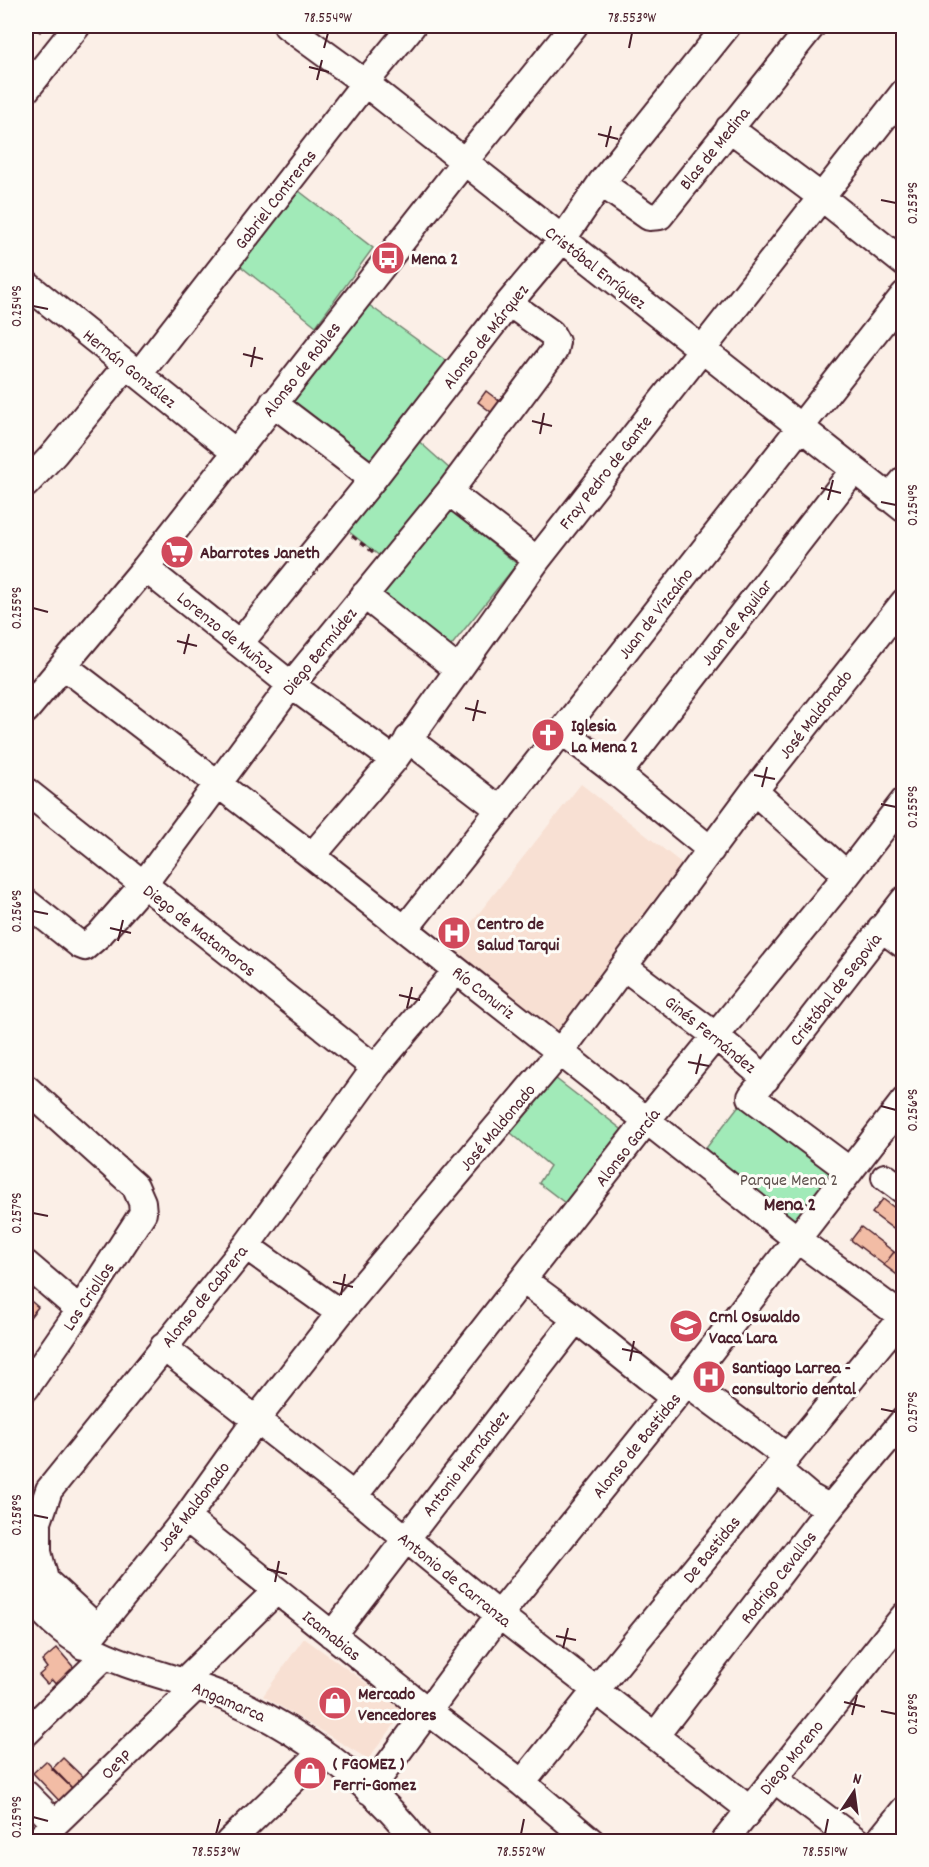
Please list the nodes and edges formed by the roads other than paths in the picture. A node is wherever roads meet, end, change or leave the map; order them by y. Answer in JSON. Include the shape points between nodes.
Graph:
{"nodes":[{"id":1,"x":77,"y":26,"type":"edge"},
{"id":2,"x":412,"y":26,"type":"edge"},
{"id":3,"x":574,"y":26,"type":"edge"},
{"id":4,"x":726,"y":26,"type":"edge"},
{"id":5,"x":812,"y":26,"type":"edge"},
{"id":6,"x":296,"y":28,"type":"edge"},
{"id":7,"x":365,"y":83,"type":"junction"},
{"id":8,"x":26,"y":90,"type":"edge"},
{"id":9,"x":903,"y":92,"type":"edge"},
{"id":10,"x":729,"y":128,"type":"junction"},
{"id":11,"x":464,"y":162,"type":"junction"},
{"id":12,"x":601,"y":183,"type":"junction"},
{"id":13,"x":820,"y":196,"type":"junction"},
{"id":14,"x":562,"y":240,"type":"junction"},
{"id":15,"x":903,"y":263,"type":"edge"},
{"id":16,"x":26,"y":284,"type":"edge"},
{"id":17,"x":903,"y":295,"type":"edge"},
{"id":18,"x":509,"y":303,"type":"junction"},
{"id":19,"x":701,"y":349,"type":"junction"},
{"id":20,"x":133,"y":370,"type":"junction"},
{"id":21,"x":273,"y":404,"type":"junction"},
{"id":22,"x":800,"y":428,"type":"junction"},
{"id":23,"x":235,"y":452,"type":"junction"},
{"id":24,"x":854,"y":470,"type":"junction"},
{"id":25,"x":373,"y":479,"type":"junction"},
{"id":26,"x":26,"y":484,"type":"edge"},
{"id":27,"x":448,"y":492,"type":"junction"},
{"id":28,"x":899,"y":495,"type":"edge"},
{"id":29,"x":537,"y":560,"type":"junction"},
{"id":30,"x":145,"y":568,"type":"junction"},
{"id":31,"x":363,"y":595,"type":"junction"},
{"id":32,"x":903,"y":602,"type":"edge"},
{"id":33,"x":240,"y":643,"type":"junction"},
{"id":34,"x":64,"y":666,"type":"junction"},
{"id":35,"x":457,"y":669,"type":"junction"},
{"id":36,"x":26,"y":683,"type":"edge"},
{"id":37,"x":291,"y":684,"type":"junction"},
{"id":38,"x":26,"y":710,"type":"edge"},
{"id":39,"x":562,"y":731,"type":"junction"},
{"id":40,"x":408,"y":739,"type":"junction"},
{"id":41,"x":394,"y":760,"type":"junction"},
{"id":42,"x":618,"y":774,"type":"junction"},
{"id":43,"x":218,"y":783,"type":"junction"},
{"id":44,"x":26,"y":791,"type":"edge"},
{"id":45,"x":754,"y":791,"type":"junction"},
{"id":46,"x":903,"y":801,"type":"edge"},
{"id":47,"x":500,"y":810,"type":"junction"},
{"id":48,"x":711,"y":850,"type":"junction"},
{"id":49,"x":312,"y":856,"type":"junction"},
{"id":50,"x":847,"y":875,"type":"junction"},
{"id":51,"x":143,"y":885,"type":"junction"},
{"id":52,"x":903,"y":900,"type":"edge"},
{"id":53,"x":26,"y":902,"type":"edge"},
{"id":54,"x":882,"y":928,"type":"junction"},
{"id":55,"x":405,"y":929,"type":"junction"},
{"id":56,"x":903,"y":945,"type":"edge"},
{"id":57,"x":624,"y":967,"type":"junction"},
{"id":58,"x":456,"y":971,"type":"junction"},
{"id":59,"x":716,"y":1036,"type":"junction"},
{"id":60,"x":561,"y":1051,"type":"junction"},
{"id":61,"x":375,"y":1068,"type":"junction"},
{"id":62,"x":766,"y":1078,"type":"junction"},
{"id":63,"x":26,"y":1088,"type":"edge"},
{"id":64,"x":903,"y":1101,"type":"edge"},
{"id":65,"x":647,"y":1120,"type":"junction"},
{"id":66,"x":850,"y":1171,"type":"junction"},
{"id":67,"x":798,"y":1240,"type":"junction"},
{"id":68,"x":246,"y":1246,"type":"junction"},
{"id":69,"x":26,"y":1264,"type":"edge"},
{"id":70,"x":522,"y":1280,"type":"junction"},
{"id":71,"x":81,"y":1310,"type":"junction"},
{"id":72,"x":340,"y":1313,"type":"junction"},
{"id":73,"x":903,"y":1318,"type":"edge"},
{"id":74,"x":576,"y":1319,"type":"junction"},
{"id":75,"x":163,"y":1347,"type":"junction"},
{"id":76,"x":26,"y":1388,"type":"edge"},
{"id":77,"x":680,"y":1390,"type":"junction"},
{"id":78,"x":256,"y":1420,"type":"junction"},
{"id":79,"x":903,"y":1420,"type":"edge"},
{"id":80,"x":782,"y":1463,"type":"junction"},
{"id":81,"x":354,"y":1496,"type":"junction"},
{"id":82,"x":830,"y":1508,"type":"junction"},
{"id":83,"x":186,"y":1518,"type":"junction"},
{"id":84,"x":406,"y":1539,"type":"junction"},
{"id":85,"x":276,"y":1591,"type":"junction"},
{"id":86,"x":28,"y":1599,"type":"edge"},
{"id":87,"x":499,"y":1615,"type":"junction"},
{"id":88,"x":903,"y":1616,"type":"edge"},
{"id":89,"x":332,"y":1635,"type":"junction"},
{"id":90,"x":95,"y":1643,"type":"junction"},
{"id":91,"x":190,"y":1684,"type":"junction"},
{"id":92,"x":596,"y":1690,"type":"junction"},
{"id":93,"x":429,"y":1712,"type":"junction"},
{"id":94,"x":26,"y":1732,"type":"edge"},
{"id":95,"x":655,"y":1736,"type":"junction"},
{"id":96,"x":322,"y":1752,"type":"junction"},
{"id":97,"x":774,"y":1779,"type":"junction"},
{"id":98,"x":522,"y":1784,"type":"junction"},
{"id":99,"x":369,"y":1791,"type":"junction"},
{"id":100,"x":26,"y":1794,"type":"edge"},
{"id":101,"x":749,"y":1809,"type":"junction"},
{"id":102,"x":903,"y":1810,"type":"edge"},
{"id":103,"x":55,"y":1823,"type":"junction"},
{"id":104,"x":403,"y":1836,"type":"edge"},
{"id":105,"x":231,"y":1841,"type":"edge"},
{"id":106,"x":36,"y":1842,"type":"edge"},
{"id":107,"x":591,"y":1842,"type":"edge"},
{"id":108,"x":724,"y":1842,"type":"edge"},
{"id":109,"x":858,"y":1842,"type":"edge"},
{"id":110,"x":878,"y":1842,"type":"edge"}],
"edges":[{"from":1,"to":8,"type":"street"},
{"from":2,"to":7,"type":"street","name":"Gabriel Contreras"},
{"from":3,"to":11,"type":"street","name":"Alonso de Robles"},
{"from":4,"to":12,"type":"street","name":"Alonso de Márquez"},
{"from":5,"to":10,"type":"street","name":"Blas de Medina"},
{"from":6,"to":7,"type":"street","name":"Cristóbal Enríquez"},
{"from":7,"to":11,"type":"street","name":"Cristóbal Enríquez"},
{"from":7,"to":20,"type":"street","name":"Gabriel Contreras"},
{"from":9,"to":13,"type":"street","name":"Fray Pedro de Gante"},
{"from":10,"to":12,"type":"street","name":"Blas de Medina","via":[[660,216],[649,217]]},
{"from":10,"to":13,"type":"street"},
{"from":11,"to":14,"type":"street","name":"Cristóbal Enríquez"},
{"from":11,"to":21,"type":"street","name":"Alonso de Robles"},
{"from":12,"to":14,"type":"street","name":"Alonso de Márquez"},
{"from":13,"to":15,"type":"street"},
{"from":13,"to":19,"type":"street","name":"Fray Pedro de Gante"},
{"from":14,"to":18,"type":"street","name":"Alonso de Márquez"},
{"from":14,"to":19,"type":"street","name":"Cristóbal Enríquez"},
{"from":16,"to":20,"type":"street","name":"Hernán González"},
{"from":17,"to":22,"type":"street","name":"Juan de Vizcaíno"},
{"from":18,"to":25,"type":"street","name":"Alonso de Márquez"},
{"from":18,"to":27,"type":"street","name":"Diego Bermúdez","via":[[551,333],[556,342],[554,351]]},
{"from":19,"to":22,"type":"street","name":"Cristóbal Enríquez"},
{"from":19,"to":29,"type":"street","name":"Fray Pedro de Gante"},
{"from":20,"to":23,"type":"street","name":"Hernán González"},
{"from":20,"to":26,"type":"street","name":"Gabriel Contreras"},
{"from":21,"to":23,"type":"street","name":"Alonso de Robles"},
{"from":21,"to":25,"type":"street"},
{"from":22,"to":24,"type":"street","name":"Cristóbal Enríquez"},
{"from":22,"to":39,"type":"street","name":"Juan de Vizcaíno"},
{"from":23,"to":30,"type":"street","name":"Alonso de Robles"},
{"from":24,"to":28,"type":"street","name":"Cristóbal Enríquez"},
{"from":24,"to":42,"type":"street","name":"Juan de Aguilar"},
{"from":25,"to":33,"type":"street","name":"Alonso de Márquez"},
{"from":27,"to":29,"type":"street"},
{"from":27,"to":31,"type":"street","name":"Diego Bermúdez"},
{"from":29,"to":35,"type":"street","name":"Fray Pedro de Gante"},
{"from":30,"to":33,"type":"street","name":"Lorenzo de Muñoz"},
{"from":30,"to":34,"type":"street","name":"Alonso de Robles"},
{"from":31,"to":35,"type":"street"},
{"from":31,"to":37,"type":"street","name":"Diego Bermúdez"},
{"from":32,"to":45,"type":"street","name":"José Maldonado"},
{"from":33,"to":37,"type":"street","name":"Lorenzo de Muñoz"},
{"from":34,"to":36,"type":"street"},
{"from":34,"to":38,"type":"street","name":"Alonso de Robles"},
{"from":34,"to":43,"type":"street","name":"Río Conuriz"},
{"from":35,"to":40,"type":"street","name":"Fray Pedro de Gante"},
{"from":37,"to":41,"type":"street","name":"Lorenzo de Muñoz"},
{"from":37,"to":43,"type":"street","name":"Diego Bermúdez"},
{"from":39,"to":42,"type":"street"},
{"from":39,"to":47,"type":"street","name":"Juan de Vizcaíno"},
{"from":40,"to":41,"type":"street","name":"Fray Pedro de Gante"},
{"from":40,"to":47,"type":"street"},
{"from":41,"to":49,"type":"street","name":"Fray Pedro de Gante"},
{"from":42,"to":48,"type":"street"},
{"from":43,"to":49,"type":"street","name":"Río Conuriz"},
{"from":43,"to":51,"type":"street","name":"Diego Bermúdez"},
{"from":44,"to":51,"type":"street","name":"Diego de Matamoros"},
{"from":45,"to":48,"type":"street","name":"José Maldonado"},
{"from":45,"to":50,"type":"street"},
{"from":46,"to":50,"type":"street","name":"Alonso García"},
{"from":47,"to":55,"type":"street","name":"Juan de Vizcaíno"},
{"from":48,"to":57,"type":"street","name":"José Maldonado"},
{"from":49,"to":55,"type":"street","name":"Río Conuriz"},
{"from":50,"to":59,"type":"street","name":"Alonso García"},
{"from":51,"to":53,"type":"street","name":"Diego Bermúdez","via":[[85,947]]},
{"from":51,"to":61,"type":"street","name":"Diego de Matamoros"},
{"from":52,"to":54,"type":"street","name":"Cristóbal de Segovia"},
{"from":54,"to":56,"type":"street"},
{"from":54,"to":62,"type":"street","name":"Cristóbal de Segovia"},
{"from":55,"to":58,"type":"street","name":"Río Conuriz"},
{"from":57,"to":59,"type":"street","name":"Ginés Fernández"},
{"from":57,"to":60,"type":"street","name":"José Maldonado"},
{"from":58,"to":60,"type":"street","name":"Río Conuriz"},
{"from":58,"to":61,"type":"street","name":"Alonso de Cabrera"},
{"from":59,"to":62,"type":"street","name":"Ginés Fernández"},
{"from":59,"to":65,"type":"street","name":"Alonso García"},
{"from":60,"to":65,"type":"street","name":"Río Conuriz"},
{"from":60,"to":72,"type":"street","name":"José Maldonado"},
{"from":61,"to":68,"type":"street","name":"Alonso de Cabrera"},
{"from":62,"to":66,"type":"street","name":"Ginés Fernández","via":[[751,1097]]},
{"from":63,"to":71,"type":"street","name":"Los Criollos","via":[[135,1186],[142,1202],[143,1213]]},
{"from":64,"to":66,"type":"street","name":"Alonso de Bastidas"},
{"from":65,"to":67,"type":"street","name":"Río Conuriz"},
{"from":65,"to":70,"type":"street","name":"Alonso García"},
{"from":66,"to":67,"type":"street","name":"Alonso de Bastidas"},
{"from":67,"to":73,"type":"street","name":"Río Conuriz"},
{"from":67,"to":77,"type":"street","name":"Alonso de Bastidas"},
{"from":68,"to":72,"type":"street"},
{"from":68,"to":75,"type":"street","name":"Alonso de Cabrera"},
{"from":69,"to":71,"type":"street"},
{"from":70,"to":74,"type":"street"},
{"from":70,"to":81,"type":"street","name":"Alonso García"},
{"from":71,"to":76,"type":"street","name":"Los Criollos"},
{"from":72,"to":78,"type":"street","name":"José Maldonado"},
{"from":73,"to":80,"type":"street","name":"De Bastidas"},
{"from":74,"to":77,"type":"street"},
{"from":74,"to":84,"type":"street","name":"Antonio Hernández"},
{"from":75,"to":78,"type":"street","name":"Antonio de Carranza"},
{"from":75,"to":90,"type":"street","name":"Alonso de Cabrera","via":[[49,1490],[38,1522],[38,1552],[45,1580]]},
{"from":77,"to":80,"type":"street"},
{"from":77,"to":87,"type":"street","name":"Alonso de Bastidas"},
{"from":78,"to":81,"type":"street","name":"Antonio de Carranza"},
{"from":78,"to":83,"type":"street","name":"José Maldonado"},
{"from":79,"to":82,"type":"street","name":"Rodrigo Cevallos"},
{"from":80,"to":82,"type":"street","via":[[810,1497]]},
{"from":80,"to":92,"type":"street","name":"De Bastidas"},
{"from":81,"to":84,"type":"street","name":"Antonio de Carranza"},
{"from":82,"to":95,"type":"street","name":"Rodrigo Cevallos"},
{"from":83,"to":85,"type":"street","name":"Icamabias"},
{"from":83,"to":90,"type":"street","name":"José Maldonado"},
{"from":84,"to":87,"type":"street","name":"Antonio de Carranza"},
{"from":84,"to":89,"type":"street","name":"Antonio Hernández"},
{"from":85,"to":89,"type":"street","name":"Icamabias"},
{"from":85,"to":91,"type":"street","name":"Oe9P"},
{"from":86,"to":90,"type":"street","name":"Angamarca","via":[[63,1631]]},
{"from":87,"to":92,"type":"street","name":"Antonio de Carranza"},
{"from":87,"to":93,"type":"street","name":"Alonso de Bastidas"},
{"from":88,"to":97,"type":"street","name":"Diego Moreno"},
{"from":89,"to":93,"type":"street","name":"Icamabias"},
{"from":90,"to":91,"type":"street","name":"Angamarca"},
{"from":90,"to":94,"type":"street","name":"José Maldonado"},
{"from":91,"to":96,"type":"street","name":"Angamarca","via":[[259,1712]]},
{"from":91,"to":103,"type":"street","name":"Oe9P"},
{"from":92,"to":95,"type":"street","name":"Antonio de Carranza"},
{"from":92,"to":98,"type":"street","name":"De Bastidas"},
{"from":93,"to":98,"type":"street","name":"Icamabias"},
{"from":93,"to":99,"type":"street","name":"Alonso de Bastidas"},
{"from":95,"to":101,"type":"street","name":"Antonio de Carranza"},
{"from":96,"to":99,"type":"street","name":"Angamarca"},
{"from":96,"to":105,"type":"street"},
{"from":97,"to":101,"type":"street","name":"Diego Moreno"},
{"from":97,"to":109,"type":"street"},
{"from":98,"to":107,"type":"street","name":"Icamabias"},
{"from":99,"to":104,"type":"street","name":"Angamarca"},
{"from":100,"to":103,"type":"street"},
{"from":101,"to":108,"type":"street","name":"Diego Moreno"},
{"from":102,"to":110,"type":"street"},
{"from":103,"to":106,"type":"street","name":"Oe9P"}]}
